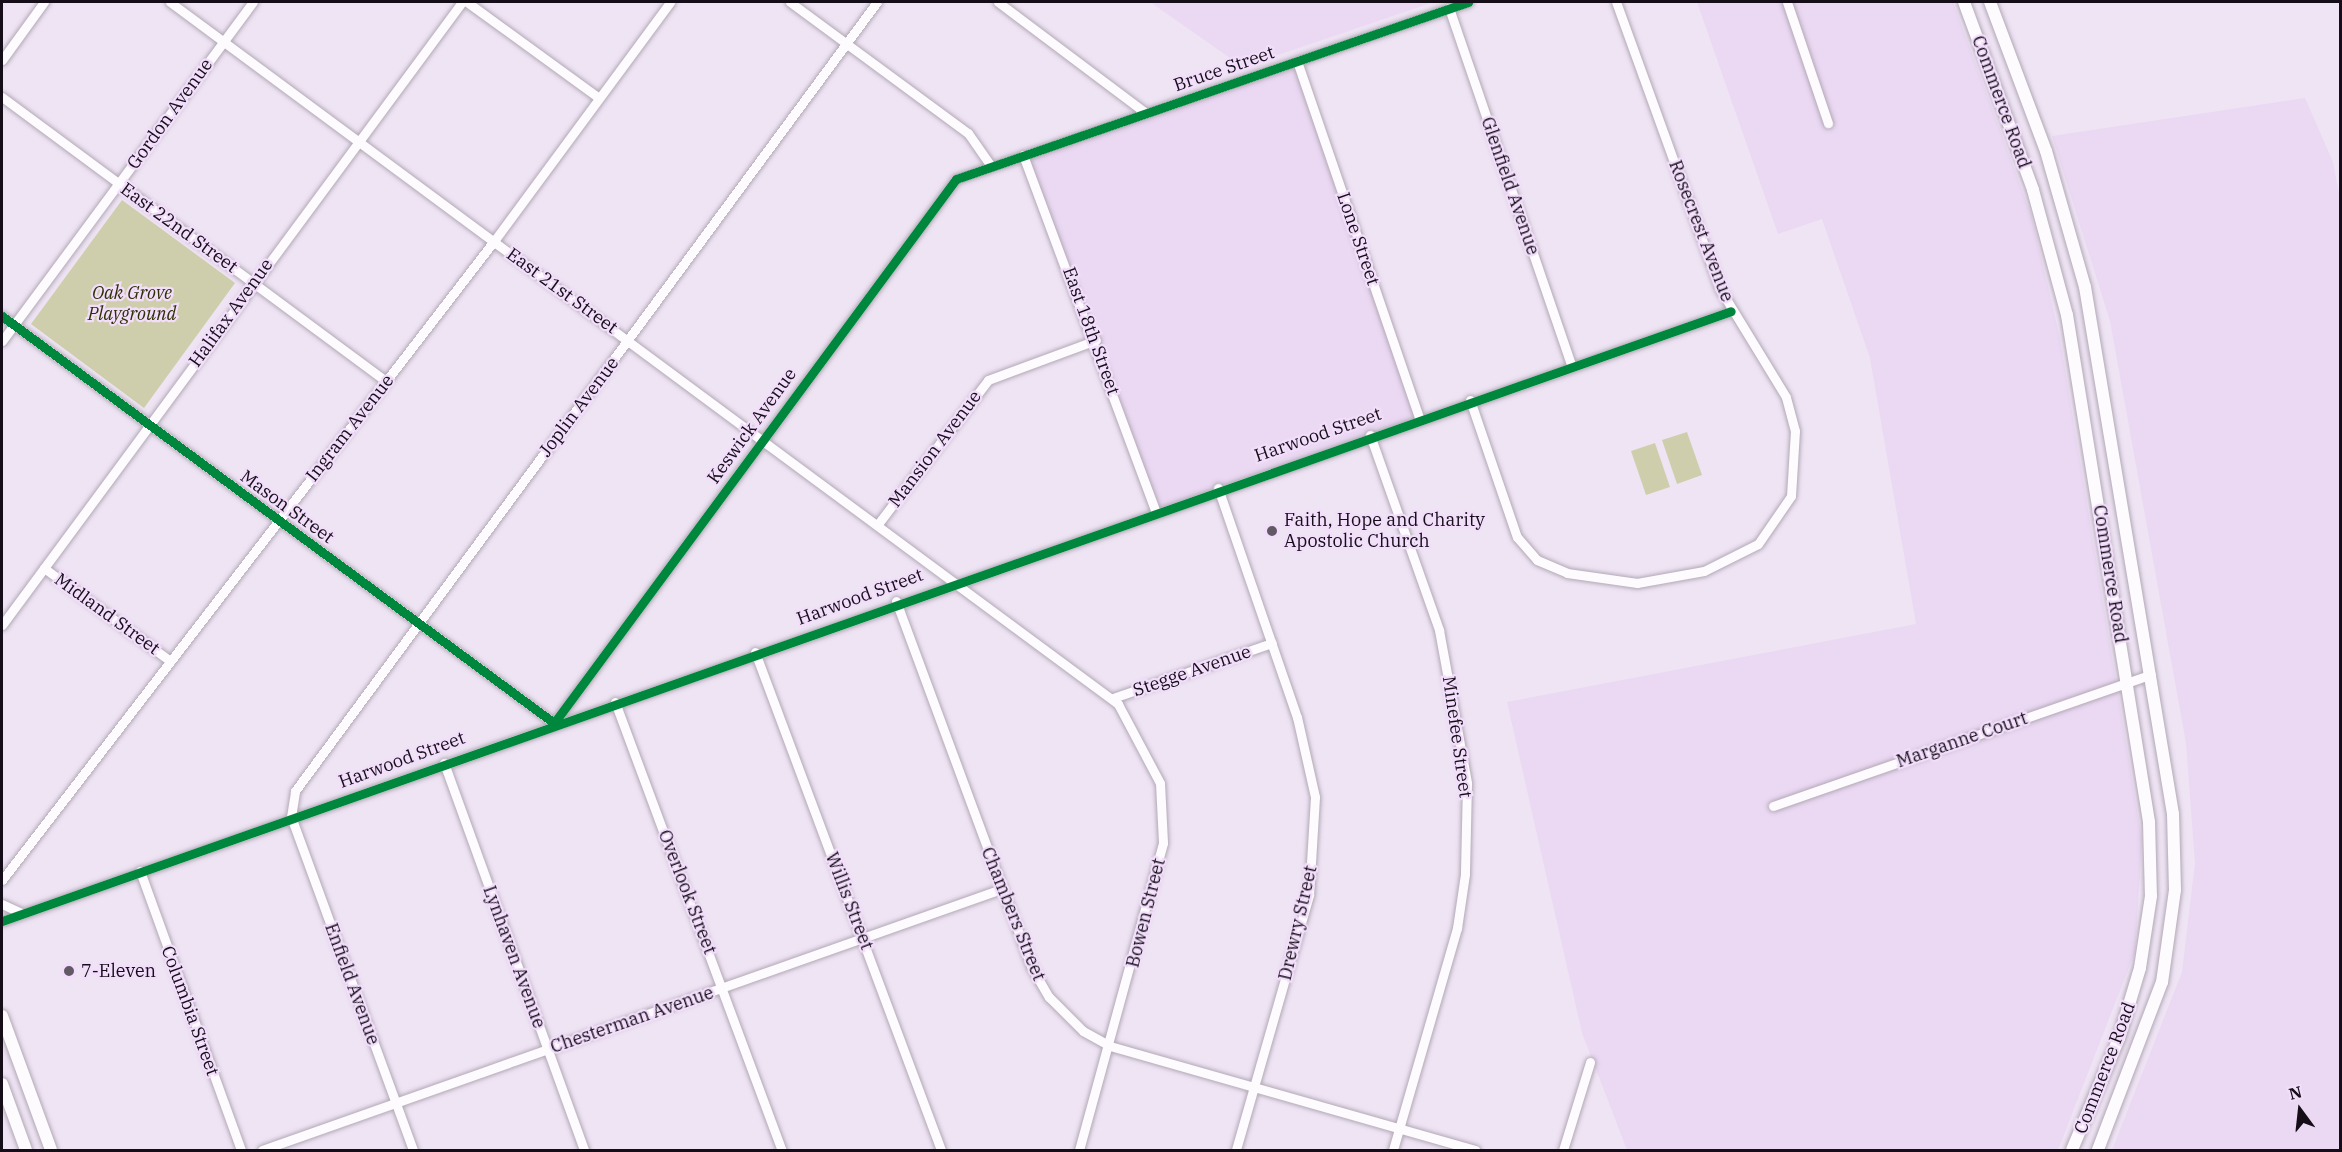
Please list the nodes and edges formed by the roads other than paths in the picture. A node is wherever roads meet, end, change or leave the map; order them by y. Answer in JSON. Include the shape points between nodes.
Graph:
{"nodes":[{"id":1,"x":44,"y":2,"type":"edge"},
{"id":2,"x":170,"y":2,"type":"edge"},
{"id":3,"x":253,"y":2,"type":"edge"},
{"id":4,"x":462,"y":2,"type":"edge"},
{"id":5,"x":467,"y":2,"type":"edge"},
{"id":6,"x":670,"y":2,"type":"edge"},
{"id":7,"x":790,"y":2,"type":"edge"},
{"id":8,"x":878,"y":2,"type":"edge"},
{"id":9,"x":998,"y":2,"type":"edge"},
{"id":10,"x":1468,"y":2,"type":"edge"},
{"id":11,"x":1616,"y":2,"type":"edge"},
{"id":12,"x":1787,"y":2,"type":"edge"},
{"id":13,"x":1964,"y":2,"type":"edge"},
{"id":14,"x":1990,"y":2,"type":"edge"},
{"id":15,"x":1449,"y":8,"type":"junction"},
{"id":16,"x":223,"y":41,"type":"junction"},
{"id":17,"x":847,"y":43,"type":"junction"},
{"id":18,"x":2,"y":60,"type":"edge"},
{"id":19,"x":1297,"y":61,"type":"junction"},
{"id":20,"x":2,"y":97,"type":"edge"},
{"id":21,"x":599,"y":98,"type":"junction"},
{"id":22,"x":1146,"y":113,"type":"junction"},
{"id":23,"x":1828,"y":123,"type":"dead end"},
{"id":24,"x":358,"y":141,"type":"junction"},
{"id":25,"x":1023,"y":154,"type":"junction"},
{"id":26,"x":991,"y":166,"type":"junction"},
{"id":27,"x":118,"y":183,"type":"junction"},
{"id":28,"x":494,"y":241,"type":"junction"},
{"id":29,"x":254,"y":283,"type":"junction"},
{"id":30,"x":1731,"y":311,"type":"junction"},
{"id":31,"x":2,"y":316,"type":"edge"},
{"id":32,"x":13,"y":325,"type":"junction"},
{"id":33,"x":628,"y":340,"type":"junction"},
{"id":34,"x":1095,"y":340,"type":"junction"},
{"id":35,"x":2,"y":341,"type":"edge"},
{"id":36,"x":1571,"y":365,"type":"junction"},
{"id":37,"x":386,"y":381,"type":"junction"},
{"id":38,"x":1470,"y":400,"type":"junction"},
{"id":39,"x":1419,"y":418,"type":"junction"},
{"id":40,"x":148,"y":425,"type":"junction"},
{"id":41,"x":1370,"y":435,"type":"junction"},
{"id":42,"x":763,"y":439,"type":"junction"},
{"id":43,"x":1218,"y":488,"type":"junction"},
{"id":44,"x":1155,"y":510,"type":"junction"},
{"id":45,"x":278,"y":521,"type":"junction"},
{"id":46,"x":878,"y":524,"type":"junction"},
{"id":47,"x":44,"y":567,"type":"junction"},
{"id":48,"x":954,"y":581,"type":"junction"},
{"id":49,"x":896,"y":601,"type":"junction"},
{"id":50,"x":418,"y":624,"type":"junction"},
{"id":51,"x":2,"y":625,"type":"edge"},
{"id":52,"x":1272,"y":643,"type":"junction"},
{"id":53,"x":755,"y":652,"type":"junction"},
{"id":54,"x":170,"y":661,"type":"junction"},
{"id":55,"x":2151,"y":674,"type":"junction"},
{"id":56,"x":2128,"y":682,"type":"junction"},
{"id":57,"x":1113,"y":698,"type":"junction"},
{"id":58,"x":615,"y":702,"type":"junction"},
{"id":59,"x":554,"y":723,"type":"junction"},
{"id":60,"x":444,"y":763,"type":"junction"},
{"id":61,"x":1773,"y":806,"type":"dead end"},
{"id":62,"x":291,"y":817,"type":"junction"},
{"id":63,"x":140,"y":872,"type":"junction"},
{"id":64,"x":2,"y":880,"type":"edge"},
{"id":65,"x":1001,"y":889,"type":"junction"},
{"id":66,"x":2,"y":904,"type":"edge"},
{"id":67,"x":21,"y":914,"type":"junction"},
{"id":68,"x":2,"y":921,"type":"edge"},
{"id":69,"x":863,"y":938,"type":"junction"},
{"id":70,"x":723,"y":987,"type":"junction"},
{"id":71,"x":2,"y":1016,"type":"edge"},
{"id":72,"x":1110,"y":1046,"type":"junction"},
{"id":73,"x":547,"y":1049,"type":"junction"},
{"id":74,"x":1590,"y":1062,"type":"dead end"},
{"id":75,"x":2,"y":1084,"type":"edge"},
{"id":76,"x":1254,"y":1085,"type":"junction"},
{"id":77,"x":396,"y":1103,"type":"junction"},
{"id":78,"x":1399,"y":1129,"type":"junction"},
{"id":79,"x":26,"y":1150,"type":"edge"},
{"id":80,"x":51,"y":1150,"type":"edge"},
{"id":81,"x":241,"y":1150,"type":"edge"},
{"id":82,"x":262,"y":1150,"type":"edge"},
{"id":83,"x":413,"y":1150,"type":"edge"},
{"id":84,"x":584,"y":1150,"type":"edge"},
{"id":85,"x":782,"y":1150,"type":"edge"},
{"id":86,"x":941,"y":1150,"type":"edge"},
{"id":87,"x":1079,"y":1150,"type":"edge"},
{"id":88,"x":1236,"y":1150,"type":"edge"},
{"id":89,"x":1393,"y":1150,"type":"edge"},
{"id":90,"x":1475,"y":1150,"type":"edge"},
{"id":91,"x":1563,"y":1150,"type":"edge"},
{"id":92,"x":2072,"y":1150,"type":"edge"},
{"id":93,"x":2098,"y":1150,"type":"edge"}],
"edges":[{"from":1,"to":18,"type":"street"},
{"from":2,"to":16,"type":"street","name":"East 21st Street"},
{"from":3,"to":16,"type":"street","name":"Gordon Avenue"},
{"from":4,"to":24,"type":"street","name":"Halifax Avenue"},
{"from":5,"to":21,"type":"street"},
{"from":6,"to":21,"type":"street","name":"Ingram Avenue"},
{"from":7,"to":17,"type":"street"},
{"from":8,"to":17,"type":"street","name":"Joplin Avenue"},
{"from":9,"to":22,"type":"street"},
{"from":10,"to":15,"type":"street","name":"Bruce Street"},
{"from":11,"to":30,"type":"street","name":"Rosecrest Avenue"},
{"from":12,"to":23,"type":"street"},
{"from":13,"to":56,"type":"main road","name":"Commerce Road","via":[[2028,172],[2058,278]]},
{"from":14,"to":55,"type":"main road","name":"Commerce Road","via":[[2046,151],[2085,287]]},
{"from":15,"to":19,"type":"street","name":"Bruce Street"},
{"from":15,"to":36,"type":"street","name":"Glenfield Avenue"},
{"from":16,"to":24,"type":"street","name":"East 21st Street"},
{"from":16,"to":27,"type":"street","name":"Gordon Avenue"},
{"from":17,"to":26,"type":"street","via":[[968,133]]},
{"from":17,"to":33,"type":"street","name":"Joplin Avenue"},
{"from":19,"to":22,"type":"street","name":"Bruce Street"},
{"from":19,"to":39,"type":"street","name":"Lone Street"},
{"from":20,"to":27,"type":"street","name":"East 22nd Street"},
{"from":21,"to":28,"type":"street","name":"Ingram Avenue"},
{"from":22,"to":25,"type":"street","name":"Bruce Street"},
{"from":24,"to":28,"type":"street","name":"East 21st Street"},
{"from":24,"to":29,"type":"street","name":"Halifax Avenue"},
{"from":25,"to":26,"type":"street","name":"Bruce Street"},
{"from":25,"to":34,"type":"street","name":"East 18th Street"},
{"from":26,"to":42,"type":"street","name":"Keswick Avenue","via":[[952,182]]},
{"from":27,"to":29,"type":"street","name":"East 22nd Street"},
{"from":27,"to":32,"type":"street","name":"Gordon Avenue"},
{"from":28,"to":33,"type":"street","name":"East 21st Street"},
{"from":28,"to":37,"type":"street","name":"Ingram Avenue"},
{"from":29,"to":37,"type":"street","name":"East 22nd Street"},
{"from":29,"to":40,"type":"street","name":"Halifax Avenue"},
{"from":30,"to":36,"type":"street","name":"Harwood Street"},
{"from":30,"to":38,"type":"street","name":"Rosecrest Avenue","via":[[1786,398],[1795,431],[1791,496],[1777,521],[1732,561],[1676,579],[1637,583],[1567,573],[1537,560],[1517,537]]},
{"from":31,"to":32,"type":"street","name":"Mason Street"},
{"from":32,"to":35,"type":"street","name":"Gordon Avenue"},
{"from":32,"to":40,"type":"street","name":"Mason Street"},
{"from":33,"to":42,"type":"street","name":"East 21st Street"},
{"from":33,"to":50,"type":"street","name":"Joplin Avenue"},
{"from":34,"to":44,"type":"street","name":"East 18th Street"},
{"from":34,"to":46,"type":"street","name":"Mansion Avenue","via":[[988,380]]},
{"from":36,"to":38,"type":"street","name":"Harwood Street"},
{"from":37,"to":45,"type":"street","name":"Ingram Avenue"},
{"from":38,"to":39,"type":"street","name":"Harwood Street"},
{"from":39,"to":41,"type":"street","name":"Harwood Street"},
{"from":40,"to":45,"type":"street","name":"Mason Street"},
{"from":40,"to":47,"type":"street","name":"Halifax Avenue"},
{"from":41,"to":43,"type":"street","name":"Harwood Street"},
{"from":41,"to":78,"type":"street","name":"Minefee Street","via":[[1439,630],[1467,783],[1467,852],[1459,918]]},
{"from":42,"to":46,"type":"street","name":"East 21st Street"},
{"from":42,"to":59,"type":"street","name":"Keswick Avenue"},
{"from":43,"to":44,"type":"street","name":"Harwood Street"},
{"from":43,"to":52,"type":"street","name":"Drewry Street"},
{"from":44,"to":48,"type":"street","name":"Harwood Street"},
{"from":45,"to":50,"type":"street","name":"Mason Street"},
{"from":45,"to":54,"type":"street","name":"Ingram Avenue"},
{"from":46,"to":48,"type":"street","name":"East 21st Street"},
{"from":47,"to":51,"type":"street","name":"Halifax Avenue"},
{"from":47,"to":54,"type":"street","name":"Midland Street"},
{"from":48,"to":49,"type":"street","name":"Harwood Street"},
{"from":48,"to":57,"type":"street","name":"Bowen Street"},
{"from":49,"to":53,"type":"street","name":"Harwood Street"},
{"from":49,"to":65,"type":"street","name":"Chambers Street"},
{"from":50,"to":59,"type":"street","name":"Mason Street"},
{"from":50,"to":62,"type":"street","name":"Joplin Avenue","via":[[295,791]]},
{"from":52,"to":57,"type":"street","name":"Stegge Avenue"},
{"from":52,"to":76,"type":"street","name":"Drewry Street","via":[[1308,755],[1315,843],[1303,918]]},
{"from":53,"to":58,"type":"street","name":"Harwood Street"},
{"from":53,"to":69,"type":"street","name":"Willis Street"},
{"from":54,"to":64,"type":"street","name":"Ingram Avenue"},
{"from":55,"to":56,"type":"street","name":"Marganne Court"},
{"from":55,"to":93,"type":"main road","name":"Commerce Road","via":[[2173,814],[2173,915],[2149,1026]]},
{"from":56,"to":61,"type":"street","name":"Marganne Court"},
{"from":56,"to":92,"type":"main road","name":"Commerce Road","via":[[2149,822],[2148,923],[2128,1012]]},
{"from":57,"to":72,"type":"street","name":"Bowen Street","via":[[1155,769],[1164,828],[1157,882]]},
{"from":58,"to":59,"type":"street","name":"Harwood Street"},
{"from":58,"to":70,"type":"street","name":"Overlook Street"},
{"from":59,"to":60,"type":"street","name":"Harwood Street"},
{"from":60,"to":62,"type":"street","name":"Harwood Street"},
{"from":60,"to":73,"type":"street","name":"Lynhaven Avenue"},
{"from":62,"to":63,"type":"street","name":"Harwood Street"},
{"from":62,"to":77,"type":"street","name":"Enfield Avenue"},
{"from":63,"to":67,"type":"street","name":"Harwood Street"},
{"from":63,"to":81,"type":"street","name":"Columbia Street"},
{"from":65,"to":69,"type":"street","name":"Chesterman Avenue"},
{"from":65,"to":72,"type":"street","name":"Chambers Street","via":[[1040,983],[1083,1031]]},
{"from":66,"to":67,"type":"street"},
{"from":67,"to":68,"type":"street","name":"Harwood Street"},
{"from":69,"to":70,"type":"street","name":"Chesterman Avenue"},
{"from":69,"to":86,"type":"street","name":"Willis Street"},
{"from":70,"to":73,"type":"street","name":"Chesterman Avenue"},
{"from":70,"to":85,"type":"street","name":"Overlook Street"},
{"from":71,"to":80,"type":"main road"},
{"from":72,"to":76,"type":"street","name":"Chambers Street"},
{"from":72,"to":87,"type":"street","name":"Bowen Street"},
{"from":73,"to":77,"type":"street","name":"Chesterman Avenue"},
{"from":73,"to":84,"type":"street","name":"Lynhaven Avenue"},
{"from":74,"to":91,"type":"street"},
{"from":75,"to":79,"type":"main road"},
{"from":76,"to":78,"type":"street","name":"Chambers Street"},
{"from":76,"to":88,"type":"street","name":"Drewry Street"},
{"from":77,"to":82,"type":"street","name":"Chesterman Avenue"},
{"from":77,"to":83,"type":"street","name":"Enfield Avenue"},
{"from":78,"to":89,"type":"street","name":"Minefee Street"},
{"from":78,"to":90,"type":"street","name":"Chambers Street"}]}
